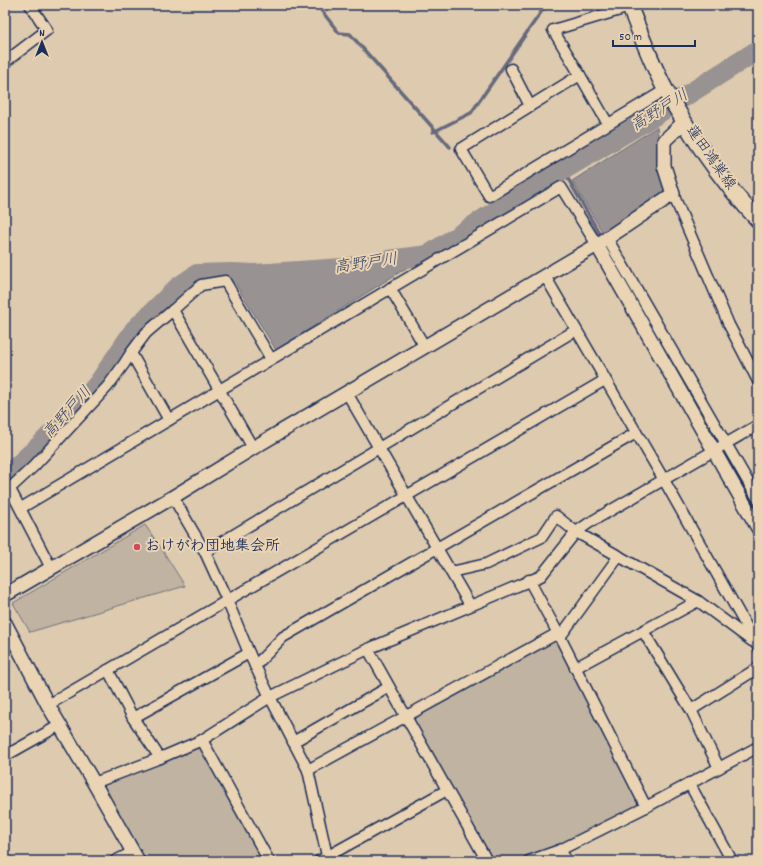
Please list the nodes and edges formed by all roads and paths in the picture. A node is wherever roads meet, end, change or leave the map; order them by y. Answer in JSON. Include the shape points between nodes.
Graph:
{"nodes":[{"id":1,"x":30,"y":5,"type":"edge"},
{"id":2,"x":629,"y":6,"type":"edge"},
{"id":3,"x":5,"y":62,"type":"edge"},
{"id":4,"x":511,"y":69,"type":"dead end"},
{"id":5,"x":580,"y":74,"type":"junction"},
{"id":6,"x":665,"y":90,"type":"junction"},
{"id":7,"x":530,"y":106,"type":"junction"},
{"id":8,"x":684,"y":122,"type":"junction"},
{"id":9,"x":608,"y":124,"type":"junction"},
{"id":10,"x":673,"y":194,"type":"junction"},
{"id":11,"x":758,"y":220,"type":"edge"},
{"id":12,"x":602,"y":242,"type":"junction"},
{"id":13,"x":545,"y":276,"type":"junction"},
{"id":14,"x":390,"y":288,"type":"junction"},
{"id":15,"x":173,"y":310,"type":"junction"},
{"id":16,"x":576,"y":330,"type":"junction"},
{"id":17,"x":425,"y":347,"type":"junction"},
{"id":18,"x":131,"y":353,"type":"junction"},
{"id":19,"x":271,"y":359,"type":"junction"},
{"id":20,"x":605,"y":380,"type":"junction"},
{"id":21,"x":758,"y":381,"type":"edge"},
{"id":22,"x":219,"y":390,"type":"junction"},
{"id":23,"x":347,"y":393,"type":"junction"},
{"id":24,"x":169,"y":420,"type":"junction"},
{"id":25,"x":758,"y":425,"type":"edge"},
{"id":26,"x":636,"y":433,"type":"junction"},
{"id":27,"x":726,"y":444,"type":"junction"},
{"id":28,"x":379,"y":447,"type":"junction"},
{"id":29,"x":253,"y":448,"type":"junction"},
{"id":30,"x":714,"y":451,"type":"junction"},
{"id":31,"x":664,"y":480,"type":"junction"},
{"id":32,"x":7,"y":491,"type":"edge"},
{"id":33,"x":407,"y":495,"type":"junction"},
{"id":34,"x":173,"y":497,"type":"junction"},
{"id":35,"x":758,"y":499,"type":"edge"},
{"id":36,"x":21,"y":508,"type":"junction"},
{"id":37,"x":758,"y":528,"type":"edge"},
{"id":38,"x":576,"y":532,"type":"junction"},
{"id":39,"x":437,"y":548,"type":"junction"},
{"id":40,"x":204,"y":552,"type":"junction"},
{"id":41,"x":618,"y":556,"type":"junction"},
{"id":42,"x":52,"y":568,"type":"junction"},
{"id":43,"x":451,"y":572,"type":"junction"},
{"id":44,"x":529,"y":580,"type":"junction"},
{"id":45,"x":5,"y":595,"type":"edge"},
{"id":46,"x":227,"y":600,"type":"junction"},
{"id":47,"x":698,"y":602,"type":"junction"},
{"id":48,"x":470,"y":605,"type":"junction"},
{"id":49,"x":5,"y":623,"type":"edge"},
{"id":50,"x":643,"y":632,"type":"junction"},
{"id":51,"x":559,"y":635,"type":"junction"},
{"id":52,"x":757,"y":645,"type":"edge"},
{"id":53,"x":368,"y":649,"type":"junction"},
{"id":54,"x":249,"y":653,"type":"junction"},
{"id":55,"x":255,"y":666,"type":"junction"},
{"id":56,"x":575,"y":668,"type":"junction"},
{"id":57,"x":758,"y":668,"type":"edge"},
{"id":58,"x":108,"y":670,"type":"junction"},
{"id":59,"x":389,"y":686,"type":"junction"},
{"id":60,"x":270,"y":697,"type":"junction"},
{"id":61,"x":48,"y":705,"type":"junction"},
{"id":62,"x":691,"y":710,"type":"junction"},
{"id":63,"x":405,"y":716,"type":"junction"},
{"id":64,"x":133,"y":718,"type":"junction"},
{"id":65,"x":60,"y":725,"type":"junction"},
{"id":66,"x":202,"y":740,"type":"junction"},
{"id":67,"x":293,"y":742,"type":"junction"},
{"id":68,"x":758,"y":747,"type":"edge"},
{"id":69,"x":5,"y":756,"type":"edge"},
{"id":70,"x":160,"y":758,"type":"junction"},
{"id":71,"x":719,"y":768,"type":"junction"},
{"id":72,"x":308,"y":770,"type":"junction"},
{"id":73,"x":94,"y":783,"type":"junction"},
{"id":74,"x":689,"y":784,"type":"junction"},
{"id":75,"x":447,"y":790,"type":"junction"},
{"id":76,"x":646,"y":806,"type":"junction"},
{"id":77,"x":560,"y":850,"type":"junction"},
{"id":78,"x":135,"y":856,"type":"edge"},
{"id":79,"x":5,"y":858,"type":"edge"},
{"id":80,"x":323,"y":859,"type":"edge"},
{"id":81,"x":6,"y":861,"type":"edge"},
{"id":82,"x":115,"y":861,"type":"edge"},
{"id":83,"x":268,"y":861,"type":"edge"},
{"id":84,"x":487,"y":861,"type":"edge"},
{"id":85,"x":529,"y":861,"type":"edge"},
{"id":86,"x":567,"y":861,"type":"edge"},
{"id":87,"x":732,"y":861,"type":"edge"}],
"edges":[{"from":1,"to":3,"type":"street","via":[[47,30]]},
{"from":2,"to":5,"type":"street","via":[[553,30]]},
{"from":2,"to":6,"type":"main road","name":"蓮田鴻巣線"},
{"from":4,"to":7,"type":"street"},
{"from":5,"to":7,"type":"street"},
{"from":5,"to":9,"type":"street"},
{"from":6,"to":8,"type":"main road","name":"蓮田鴻巣線"},
{"from":6,"to":9,"type":"street"},
{"from":7,"to":9,"type":"street","via":[[461,149],[489,196]]},
{"from":8,"to":10,"type":"street","via":[[664,141],[664,166]]},
{"from":8,"to":11,"type":"main road","name":"蓮田鴻巣線","via":[[723,179]]},
{"from":10,"to":12,"type":"street"},
{"from":10,"to":21,"type":"street","via":[[729,325]]},
{"from":12,"to":13,"type":"street"},
{"from":12,"to":14,"type":"street","via":[[561,187]]},
{"from":12,"to":27,"type":"street"},
{"from":12,"to":30,"type":"street"},
{"from":13,"to":16,"type":"street"},
{"from":13,"to":17,"type":"street"},
{"from":14,"to":17,"type":"street"},
{"from":14,"to":19,"type":"street"},
{"from":15,"to":18,"type":"street","via":[[146,333]]},
{"from":15,"to":19,"type":"street","via":[[201,284],[226,281]]},
{"from":15,"to":22,"type":"street"},
{"from":16,"to":20,"type":"street"},
{"from":16,"to":28,"type":"street"},
{"from":17,"to":23,"type":"street"},
{"from":18,"to":24,"type":"street"},
{"from":18,"to":32,"type":"street","via":[[108,386],[34,466]]},
{"from":19,"to":22,"type":"street"},
{"from":20,"to":26,"type":"street"},
{"from":20,"to":33,"type":"street"},
{"from":22,"to":24,"type":"street"},
{"from":22,"to":29,"type":"street"},
{"from":23,"to":28,"type":"street"},
{"from":23,"to":29,"type":"street"},
{"from":24,"to":36,"type":"street"},
{"from":25,"to":27,"type":"street"},
{"from":26,"to":31,"type":"street"},
{"from":26,"to":39,"type":"street"},
{"from":27,"to":30,"type":"street"},
{"from":27,"to":35,"type":"street"},
{"from":28,"to":33,"type":"street"},
{"from":28,"to":40,"type":"street"},
{"from":29,"to":34,"type":"street"},
{"from":30,"to":31,"type":"street"},
{"from":30,"to":37,"type":"street"},
{"from":31,"to":38,"type":"street"},
{"from":31,"to":52,"type":"street"},
{"from":32,"to":36,"type":"street"},
{"from":33,"to":39,"type":"street"},
{"from":33,"to":46,"type":"street"},
{"from":34,"to":40,"type":"street"},
{"from":34,"to":42,"type":"street"},
{"from":36,"to":42,"type":"street"},
{"from":38,"to":41,"type":"street"},
{"from":38,"to":43,"type":"street","via":[[556,516],[542,537],[486,564]]},
{"from":38,"to":44,"type":"street","via":[[541,576]]},
{"from":39,"to":43,"type":"street"},
{"from":39,"to":55,"type":"street","via":[[283,637]]},
{"from":40,"to":46,"type":"street"},
{"from":41,"to":47,"type":"street"},
{"from":41,"to":51,"type":"street"},
{"from":42,"to":45,"type":"street"},
{"from":43,"to":48,"type":"street"},
{"from":44,"to":48,"type":"street"},
{"from":44,"to":51,"type":"street"},
{"from":46,"to":54,"type":"street"},
{"from":46,"to":58,"type":"street"},
{"from":47,"to":50,"type":"street"},
{"from":47,"to":52,"type":"street"},
{"from":48,"to":53,"type":"street"},
{"from":49,"to":61,"type":"street"},
{"from":50,"to":56,"type":"street"},
{"from":50,"to":62,"type":"street"},
{"from":51,"to":56,"type":"street"},
{"from":51,"to":63,"type":"street"},
{"from":53,"to":59,"type":"street"},
{"from":53,"to":60,"type":"street"},
{"from":54,"to":55,"type":"street"},
{"from":54,"to":64,"type":"street"},
{"from":55,"to":60,"type":"street"},
{"from":56,"to":76,"type":"street"},
{"from":57,"to":62,"type":"street"},
{"from":58,"to":61,"type":"street"},
{"from":58,"to":64,"type":"street"},
{"from":59,"to":63,"type":"street"},
{"from":59,"to":67,"type":"street"},
{"from":60,"to":66,"type":"street"},
{"from":60,"to":67,"type":"street"},
{"from":61,"to":65,"type":"street"},
{"from":62,"to":71,"type":"street"},
{"from":63,"to":72,"type":"street"},
{"from":63,"to":75,"type":"street"},
{"from":64,"to":70,"type":"street"},
{"from":65,"to":69,"type":"street"},
{"from":65,"to":73,"type":"street"},
{"from":66,"to":70,"type":"street"},
{"from":66,"to":83,"type":"street"},
{"from":67,"to":72,"type":"street"},
{"from":68,"to":71,"type":"street"},
{"from":70,"to":73,"type":"street"},
{"from":71,"to":74,"type":"street"},
{"from":72,"to":80,"type":"street"},
{"from":73,"to":78,"type":"street"},
{"from":74,"to":76,"type":"street"},
{"from":74,"to":87,"type":"street"},
{"from":75,"to":80,"type":"street"},
{"from":75,"to":84,"type":"street"},
{"from":76,"to":77,"type":"street"},
{"from":77,"to":85,"type":"street"},
{"from":77,"to":86,"type":"street"},
{"from":78,"to":82,"type":"street"},
{"from":79,"to":81,"type":"street"}]}
